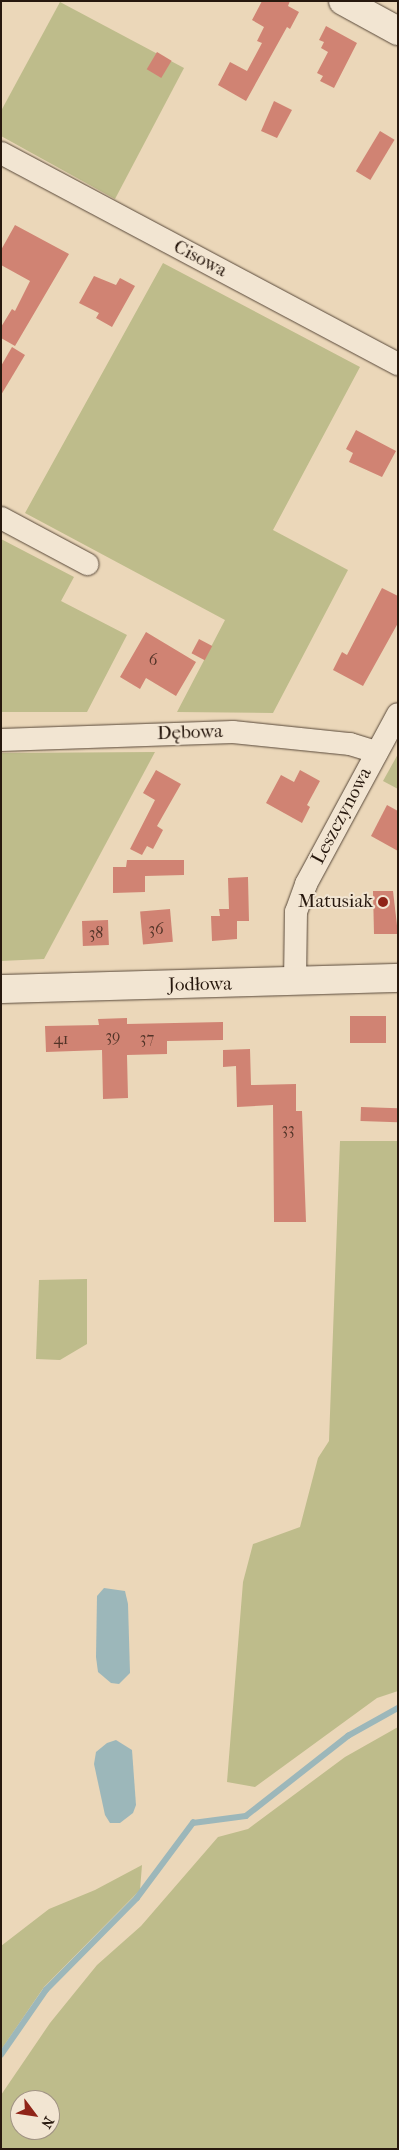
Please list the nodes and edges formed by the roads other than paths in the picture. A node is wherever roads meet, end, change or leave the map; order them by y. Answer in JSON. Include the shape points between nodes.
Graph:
{"nodes":[{"id":1,"x":343,"y":1,"type":"edge"},
{"id":2,"x":398,"y":31,"type":"edge"},
{"id":3,"x":1,"y":153,"type":"edge"},
{"id":4,"x":398,"y":364,"type":"edge"},
{"id":5,"x":1,"y":518,"type":"edge"},
{"id":6,"x":87,"y":564,"type":"dead end"},
{"id":7,"x":398,"y":714,"type":"edge"},
{"id":8,"x":1,"y":740,"type":"edge"},
{"id":9,"x":377,"y":752,"type":"junction"},
{"id":10,"x":398,"y":978,"type":"edge"},
{"id":11,"x":296,"y":982,"type":"junction"},
{"id":12,"x":1,"y":988,"type":"edge"}],
"edges":[{"from":1,"to":2,"type":"street"},
{"from":3,"to":4,"type":"street","name":"Cisowa"},
{"from":5,"to":6,"type":"street"},
{"from":7,"to":9,"type":"street","name":"Leszczynowa"},
{"from":8,"to":9,"type":"street","name":"Dębowa","via":[[233,732],[350,744]]},
{"from":9,"to":11,"type":"street","name":"Leszczynowa","via":[[306,884],[296,912]]},
{"from":10,"to":11,"type":"street","name":"Jodłowa"},
{"from":11,"to":12,"type":"street","name":"Jodłowa"}]}
